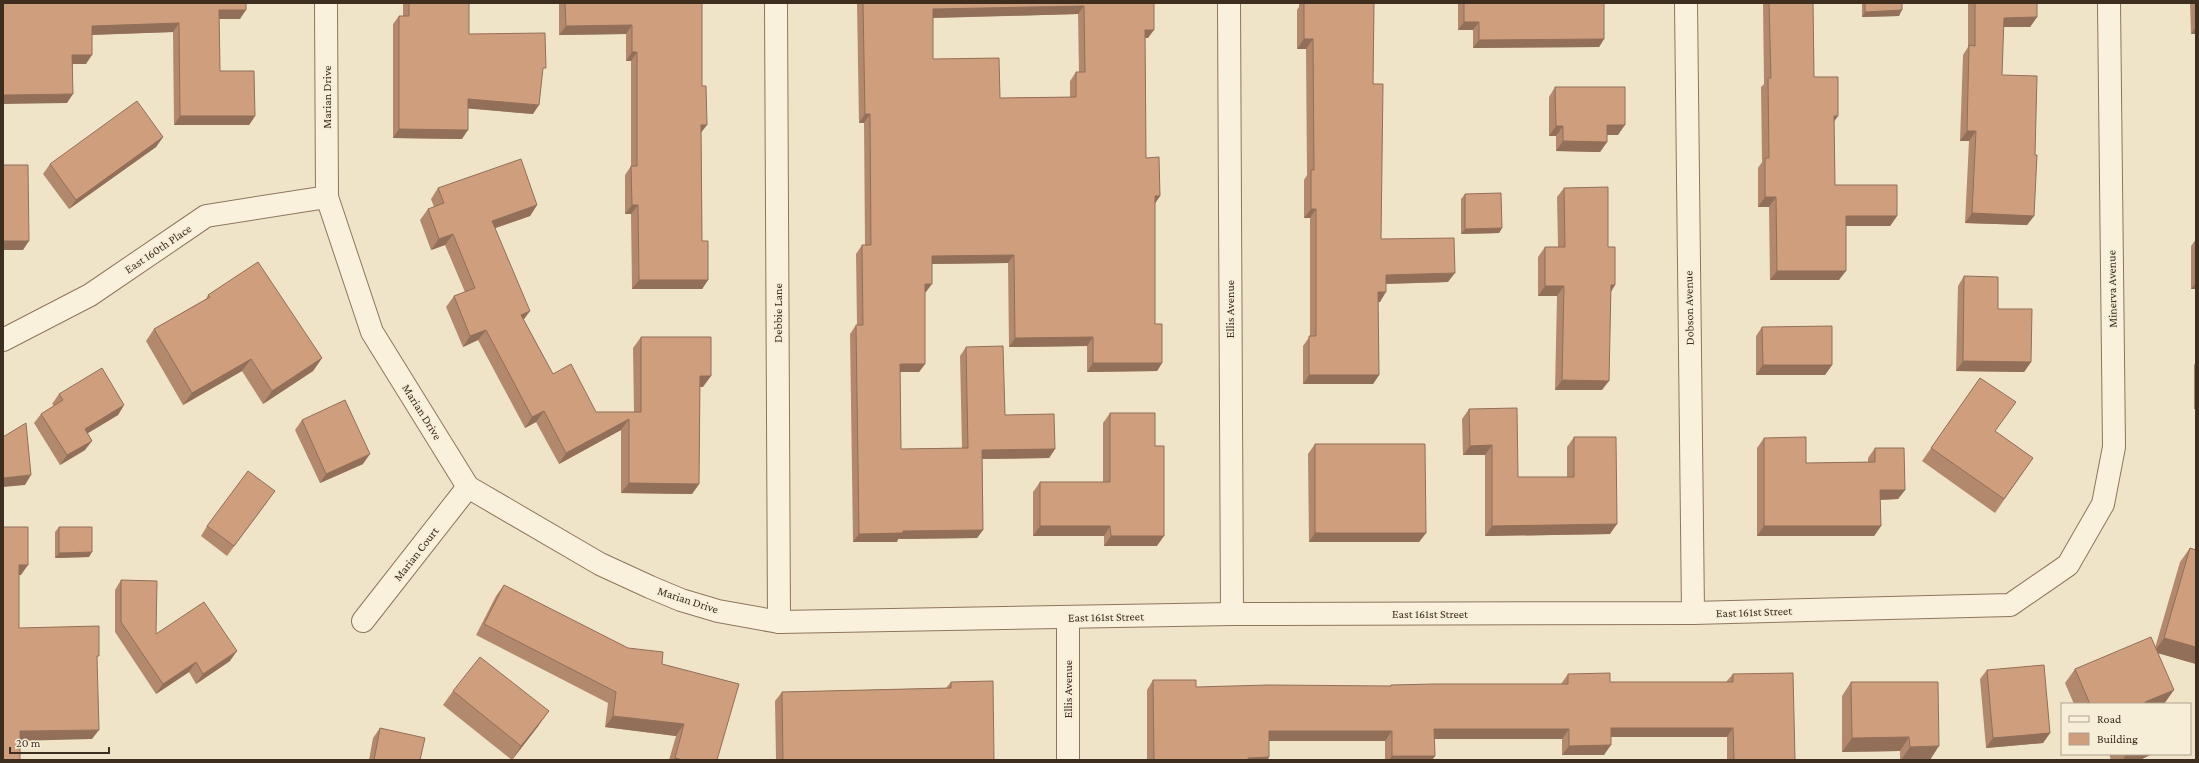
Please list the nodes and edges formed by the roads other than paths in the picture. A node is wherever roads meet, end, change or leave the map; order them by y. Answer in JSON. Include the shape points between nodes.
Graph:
{"nodes":[{"id":1,"x":326,"y":3,"type":"edge"},
{"id":2,"x":776,"y":3,"type":"edge"},
{"id":3,"x":1229,"y":3,"type":"edge"},
{"id":4,"x":1686,"y":3,"type":"edge"},
{"id":5,"x":2109,"y":3,"type":"edge"},
{"id":6,"x":327,"y":197,"type":"junction"},
{"id":7,"x":3,"y":340,"type":"edge"},
{"id":8,"x":468,"y":487,"type":"junction"},
{"id":9,"x":2068,"y":566,"type":"joint"},
{"id":10,"x":1693,"y":613,"type":"junction"},
{"id":11,"x":1232,"y":614,"type":"junction"},
{"id":12,"x":1068,"y":618,"type":"junction"},
{"id":13,"x":363,"y":621,"type":"dead end"},
{"id":14,"x":779,"y":622,"type":"junction"},
{"id":15,"x":1068,"y":760,"type":"edge"}],
"edges":[{"from":1,"to":6,"type":"street","name":"Marian Drive"},
{"from":2,"to":14,"type":"street","name":"Debbie Lane"},
{"from":3,"to":11,"type":"street","name":"Ellis Avenue"},
{"from":4,"to":10,"type":"street","name":"Dobson Avenue"},
{"from":5,"to":9,"type":"street","name":"Minerva Avenue","via":[[2114,447],[2103,504]]},
{"from":6,"to":7,"type":"street","name":"East 160th Place","via":[[206,216],[90,295]]},
{"from":6,"to":8,"type":"street","name":"Marian Drive","via":[[372,332]]},
{"from":8,"to":13,"type":"street","name":"Marian Court"},
{"from":8,"to":14,"type":"street","name":"Marian Drive","via":[[600,564],[650,588],[718,611]]},
{"from":9,"to":10,"type":"street","name":"East 161st Street","via":[[2010,605]]},
{"from":10,"to":11,"type":"street","name":"East 161st Street"},
{"from":11,"to":12,"type":"street","name":"East 161st Street"},
{"from":12,"to":14,"type":"street","name":"East 161st Street"},
{"from":12,"to":15,"type":"street","name":"Ellis Avenue"}]}
